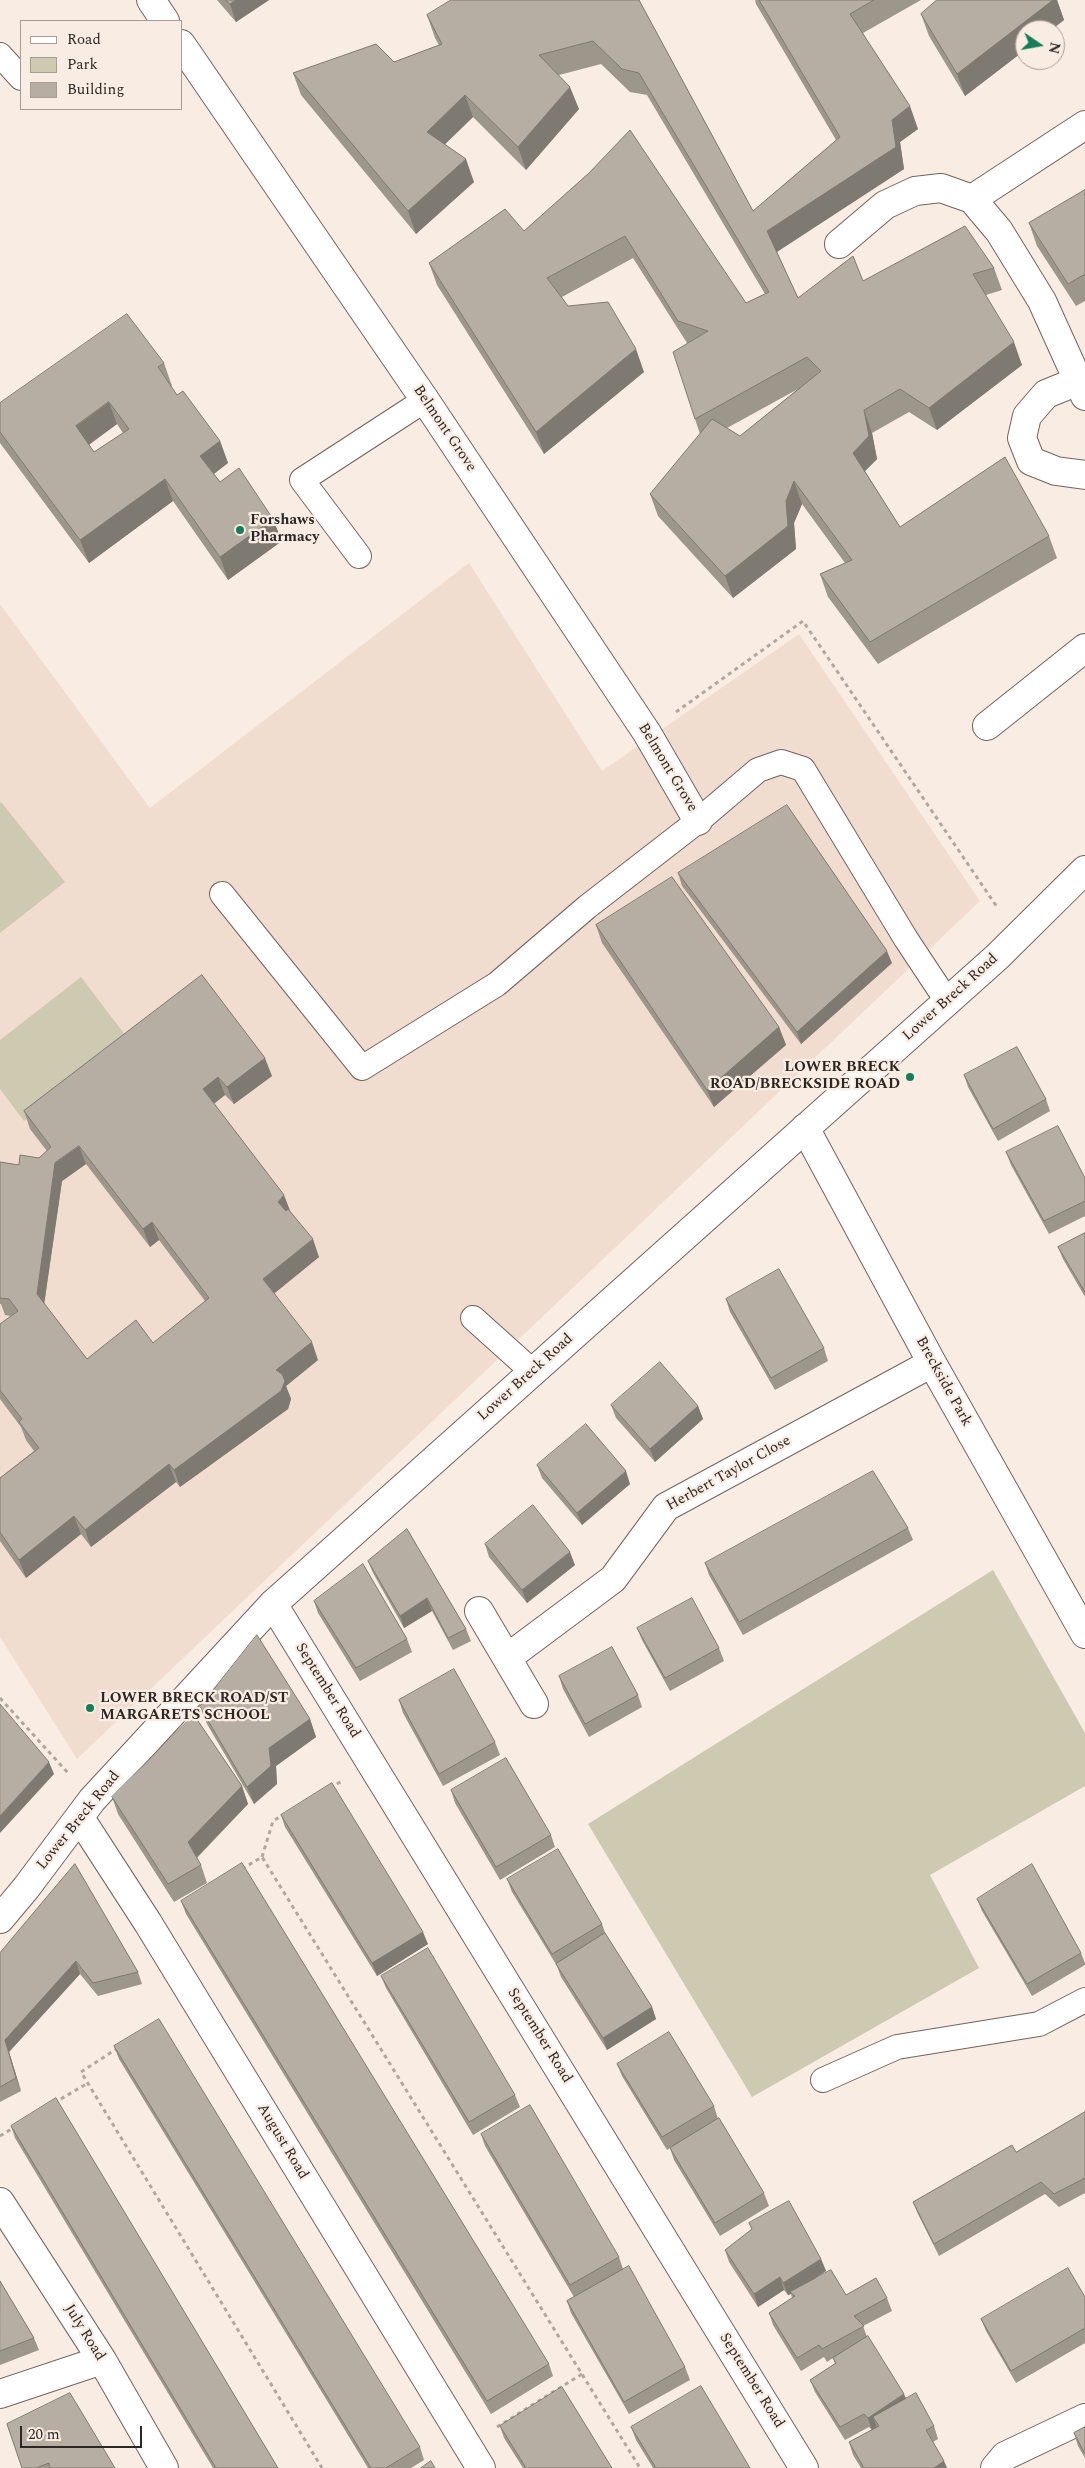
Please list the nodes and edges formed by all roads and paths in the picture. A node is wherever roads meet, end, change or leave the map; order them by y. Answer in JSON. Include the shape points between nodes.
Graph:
{"nodes":[{"id":1,"x":151,"y":0,"type":"edge"},
{"id":2,"x":164,"y":20,"type":"edge"},
{"id":3,"x":182,"y":45,"type":"edge"},
{"id":4,"x":0,"y":55,"type":"edge"},
{"id":5,"x":20,"y":77,"type":"edge"},
{"id":6,"x":1085,"y":125,"type":"edge"},
{"id":7,"x":972,"y":199,"type":"junction"},
{"id":8,"x":839,"y":244,"type":"dead end"},
{"id":9,"x":1081,"y":388,"type":"edge"},
{"id":10,"x":425,"y":400,"type":"junction"},
{"id":11,"x":1085,"y":475,"type":"edge"},
{"id":12,"x":359,"y":556,"type":"dead end"},
{"id":13,"x":1085,"y":648,"type":"edge"},
{"id":14,"x":987,"y":726,"type":"dead end"},
{"id":15,"x":647,"y":733,"type":"junction"},
{"id":16,"x":698,"y":820,"type":"junction"},
{"id":17,"x":1085,"y":870,"type":"edge"},
{"id":18,"x":222,"y":894,"type":"dead end"},
{"id":19,"x":1018,"y":937,"type":"junction"},
{"id":20,"x":947,"y":1002,"type":"junction"},
{"id":21,"x":805,"y":1128,"type":"junction"},
{"id":22,"x":473,"y":1318,"type":"dead end"},
{"id":23,"x":932,"y":1363,"type":"junction"},
{"id":24,"x":533,"y":1372,"type":"junction"},
{"id":25,"x":273,"y":1604,"type":"junction"},
{"id":26,"x":479,"y":1611,"type":"dead end"},
{"id":27,"x":1085,"y":1634,"type":"edge"},
{"id":28,"x":507,"y":1658,"type":"junction"},
{"id":29,"x":0,"y":1698,"type":"edge"},
{"id":30,"x":534,"y":1704,"type":"dead end"},
{"id":31,"x":372,"y":1764,"type":"junction"},
{"id":32,"x":322,"y":1793,"type":"edge"},
{"id":33,"x":86,"y":1809,"type":"junction"},
{"id":34,"x":289,"y":1812,"type":"edge"},
{"id":35,"x":262,"y":1857,"type":"junction"},
{"id":36,"x":238,"y":1871,"type":"edge"},
{"id":37,"x":0,"y":1919,"type":"edge"},
{"id":38,"x":1085,"y":2000,"type":"edge"},
{"id":39,"x":122,"y":2046,"type":"edge"},
{"id":40,"x":823,"y":2080,"type":"dead end"},
{"id":41,"x":88,"y":2083,"type":"junction"},
{"id":42,"x":48,"y":2107,"type":"edge"},
{"id":43,"x":16,"y":2127,"type":"edge"},
{"id":44,"x":0,"y":2136,"type":"edge"},
{"id":45,"x":0,"y":2202,"type":"edge"},
{"id":46,"x":102,"y":2360,"type":"junction"},
{"id":47,"x":582,"y":2374,"type":"junction"},
{"id":48,"x":0,"y":2394,"type":"edge"},
{"id":49,"x":1085,"y":2418,"type":"edge"},
{"id":50,"x":467,"y":2445,"type":"junction"},
{"id":51,"x":164,"y":2468,"type":"edge"},
{"id":52,"x":322,"y":2468,"type":"edge"},
{"id":53,"x":481,"y":2468,"type":"edge"},
{"id":54,"x":640,"y":2468,"type":"edge"},
{"id":55,"x":804,"y":2468,"type":"edge"},
{"id":56,"x":995,"y":2468,"type":"edge"}],
"edges":[{"from":1,"to":2,"type":"street"},
{"from":3,"to":10,"type":"street","name":"Belmont Grove"},
{"from":4,"to":5,"type":"lane"},
{"from":6,"to":7,"type":"street"},
{"from":7,"to":8,"type":"street","via":[[941,188],[915,191],[886,205]]},
{"from":7,"to":9,"type":"street","via":[[999,231],[1042,301]]},
{"from":9,"to":11,"type":"street","via":[[1046,394],[1027,416],[1022,438],[1031,461],[1056,471]]},
{"from":10,"to":12,"type":"lane","via":[[302,480]]},
{"from":10,"to":15,"type":"street","name":"Belmont Grove"},
{"from":13,"to":14,"type":"street"},
{"from":15,"to":16,"type":"street","name":"Belmont Grove"},
{"from":15,"to":19,"type":"path","via":[[803,621]]},
{"from":16,"to":18,"type":"lane","via":[[587,907],[497,984],[362,1068]]},
{"from":16,"to":20,"type":"lane","via":[[758,770],[781,762],[803,769]]},
{"from":17,"to":19,"type":"street","name":"Lower Breck Road"},
{"from":19,"to":20,"type":"street","name":"Lower Breck Road"},
{"from":20,"to":21,"type":"street","name":"Lower Breck Road"},
{"from":21,"to":23,"type":"street","name":"Breckside Park"},
{"from":21,"to":24,"type":"street","name":"Lower Breck Road"},
{"from":22,"to":24,"type":"lane"},
{"from":23,"to":27,"type":"street","name":"Breckside Park"},
{"from":23,"to":28,"type":"street","name":"Herbert Taylor Close","via":[[666,1506],[613,1579]]},
{"from":24,"to":25,"type":"street","name":"Lower Breck Road"},
{"from":25,"to":31,"type":"street","name":"September Road"},
{"from":25,"to":33,"type":"street","name":"Lower Breck Road"},
{"from":26,"to":28,"type":"street"},
{"from":28,"to":30,"type":"street"},
{"from":29,"to":33,"type":"path"},
{"from":31,"to":32,"type":"path"},
{"from":31,"to":55,"type":"street","name":"September Road"},
{"from":33,"to":37,"type":"street","name":"Lower Breck Road"},
{"from":33,"to":50,"type":"street","name":"August Road","via":[[154,1932]]},
{"from":34,"to":35,"type":"path","via":[[272,1821]]},
{"from":35,"to":36,"type":"path"},
{"from":35,"to":47,"type":"path"},
{"from":38,"to":40,"type":"lane","via":[[1039,2024],[897,2047]]},
{"from":39,"to":41,"type":"path","via":[[81,2072]]},
{"from":41,"to":42,"type":"path"},
{"from":41,"to":52,"type":"path"},
{"from":43,"to":44,"type":"path"},
{"from":45,"to":46,"type":"street","name":"July Road"},
{"from":46,"to":48,"type":"street"},
{"from":46,"to":51,"type":"street","name":"July Road"},
{"from":47,"to":50,"type":"path"},
{"from":47,"to":54,"type":"path"},
{"from":49,"to":56,"type":"street","via":[[1005,2456]]},
{"from":50,"to":53,"type":"street","name":"August Road"}]}
